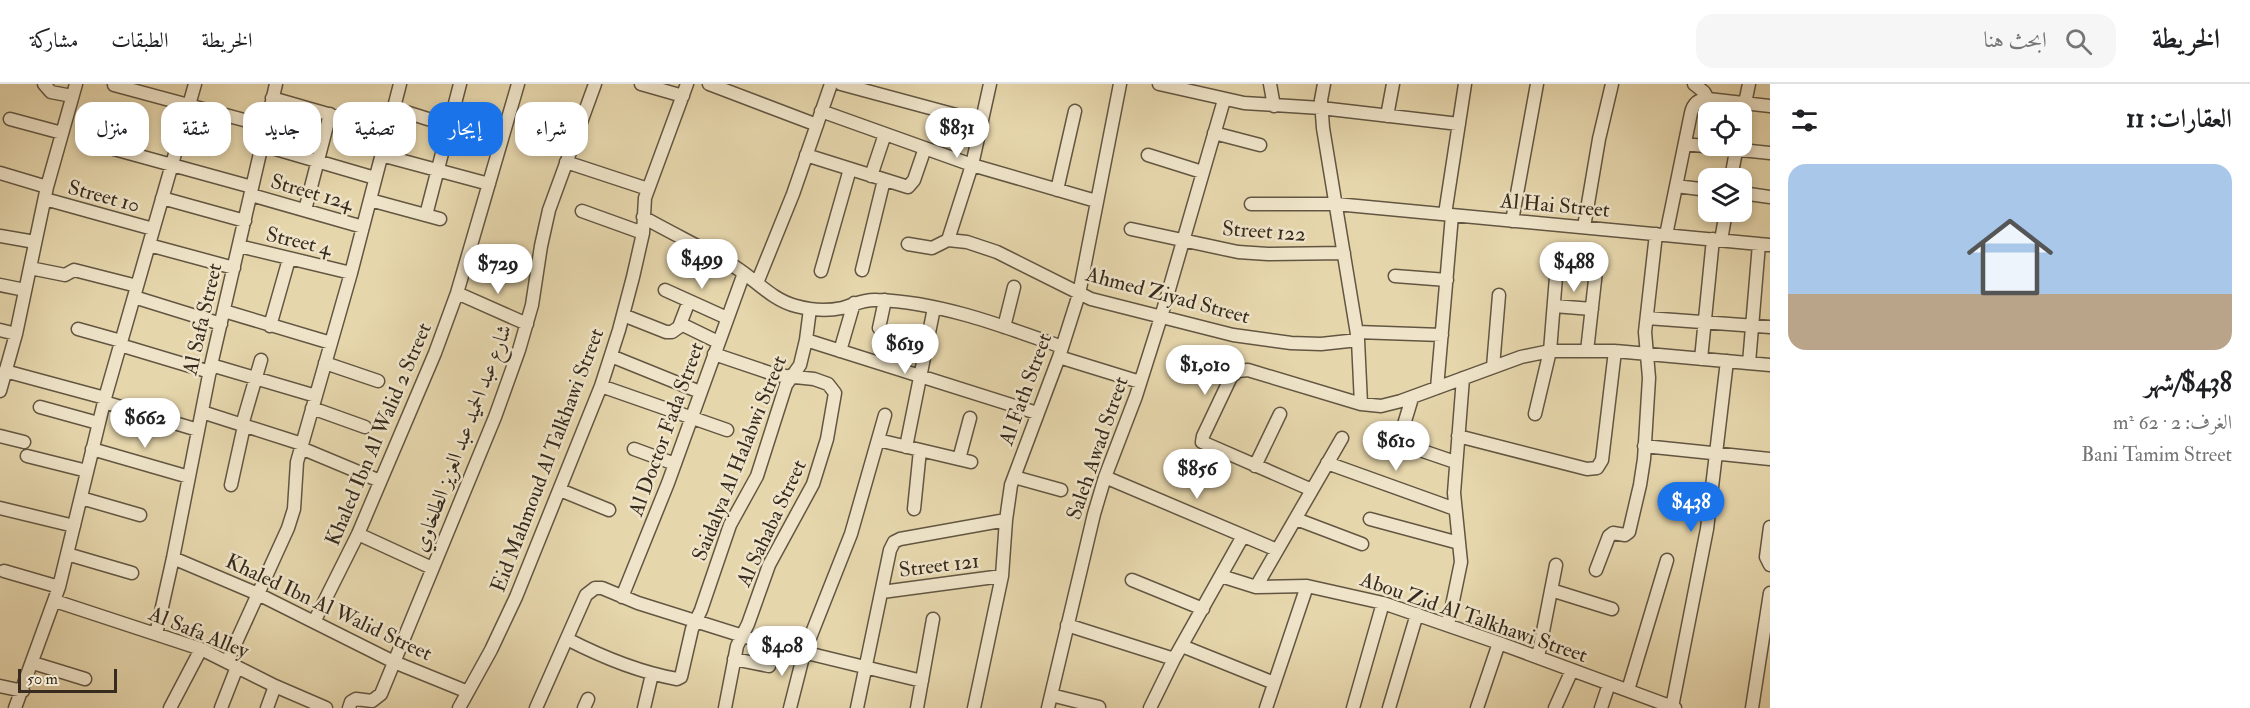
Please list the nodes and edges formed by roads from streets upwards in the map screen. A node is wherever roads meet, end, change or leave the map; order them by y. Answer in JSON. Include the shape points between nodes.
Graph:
{"nodes":[{"id":1,"x":44,"y":84,"type":"edge"},
{"id":2,"x":114,"y":84,"type":"edge"},
{"id":3,"x":195,"y":84,"type":"edge"},
{"id":4,"x":276,"y":84,"type":"edge"},
{"id":5,"x":398,"y":84,"type":"edge"},
{"id":6,"x":460,"y":84,"type":"edge"},
{"id":7,"x":518,"y":84,"type":"edge"},
{"id":8,"x":595,"y":84,"type":"edge"},
{"id":9,"x":641,"y":84,"type":"edge"},
{"id":10,"x":709,"y":84,"type":"edge"},
{"id":11,"x":831,"y":84,"type":"edge"},
{"id":12,"x":841,"y":84,"type":"edge"},
{"id":13,"x":990,"y":84,"type":"edge"},
{"id":14,"x":1120,"y":84,"type":"edge"},
{"id":15,"x":1159,"y":84,"type":"edge"},
{"id":16,"x":1270,"y":84,"type":"edge"},
{"id":17,"x":1324,"y":84,"type":"edge"},
{"id":18,"x":1394,"y":84,"type":"edge"},
{"id":19,"x":1465,"y":84,"type":"edge"},
{"id":20,"x":1537,"y":84,"type":"edge"},
{"id":21,"x":1612,"y":84,"type":"edge"},
{"id":22,"x":1694,"y":84,"type":"edge"},
{"id":23,"x":1749,"y":84,"type":"edge"},
{"id":24,"x":74,"y":90,"type":"edge"},
{"id":25,"x":685,"y":90,"type":"edge"},
{"id":26,"x":272,"y":98,"type":"junction"},
{"id":27,"x":1708,"y":99,"type":"junction"},
{"id":28,"x":1224,"y":100,"type":"junction"},
{"id":29,"x":178,"y":102,"type":"edge"},
{"id":30,"x":190,"y":102,"type":"edge"},
{"id":31,"x":271,"y":102,"type":"edge"},
{"id":32,"x":394,"y":102,"type":"edge"},
{"id":33,"x":455,"y":102,"type":"edge"},
{"id":34,"x":1735,"y":102,"type":"edge"},
{"id":35,"x":1744,"y":102,"type":"edge"},
{"id":36,"x":1752,"y":104,"type":"edge"},
{"id":37,"x":1274,"y":106,"type":"junction"},
{"id":38,"x":1770,"y":106,"type":"edge"},
{"id":39,"x":1321,"y":108,"type":"junction"},
{"id":40,"x":821,"y":111,"type":"junction"},
{"id":41,"x":1075,"y":111,"type":"dead end"},
{"id":42,"x":330,"y":114,"type":"junction"},
{"id":43,"x":333,"y":115,"type":"edge"},
{"id":44,"x":1386,"y":116,"type":"junction"},
{"id":45,"x":10,"y":119,"type":"dead end"},
{"id":46,"x":982,"y":122,"type":"junction"},
{"id":47,"x":1459,"y":124,"type":"junction"},
{"id":48,"x":817,"y":125,"type":"junction"},
{"id":49,"x":62,"y":133,"type":"junction"},
{"id":50,"x":1214,"y":133,"type":"junction"},
{"id":51,"x":885,"y":134,"type":"junction"},
{"id":52,"x":503,"y":135,"type":"edge"},
{"id":53,"x":1684,"y":144,"type":"junction"},
{"id":54,"x":1260,"y":145,"type":"dead end"},
{"id":55,"x":1698,"y":145,"type":"edge"},
{"id":56,"x":924,"y":148,"type":"junction"},
{"id":57,"x":1752,"y":150,"type":"edge"},
{"id":58,"x":1770,"y":153,"type":"edge"},
{"id":59,"x":806,"y":155,"type":"junction"},
{"id":60,"x":1148,"y":155,"type":"dead end"},
{"id":61,"x":138,"y":156,"type":"edge"},
{"id":62,"x":175,"y":156,"type":"edge"},
{"id":63,"x":260,"y":156,"type":"edge"},
{"id":64,"x":297,"y":156,"type":"edge"},
{"id":65,"x":381,"y":156,"type":"edge"},
{"id":66,"x":385,"y":156,"type":"edge"},
{"id":67,"x":442,"y":156,"type":"edge"},
{"id":68,"x":497,"y":156,"type":"edge"},
{"id":69,"x":318,"y":162,"type":"junction"},
{"id":70,"x":566,"y":162,"type":"junction"},
{"id":71,"x":972,"y":165,"type":"junction"},
{"id":72,"x":172,"y":166,"type":"junction"},
{"id":73,"x":850,"y":169,"type":"junction"},
{"id":74,"x":438,"y":170,"type":"junction"},
{"id":75,"x":1202,"y":172,"type":"junction"},
{"id":76,"x":0,"y":173,"type":"edge"},
{"id":77,"x":871,"y":176,"type":"junction"},
{"id":78,"x":375,"y":178,"type":"junction"},
{"id":79,"x":884,"y":180,"type":"junction"},
{"id":80,"x":489,"y":184,"type":"junction"},
{"id":81,"x":1676,"y":186,"type":"junction"},
{"id":82,"x":648,"y":189,"type":"junction"},
{"id":83,"x":1698,"y":189,"type":"edge"},
{"id":84,"x":1057,"y":190,"type":"junction"},
{"id":85,"x":251,"y":191,"type":"junction"},
{"id":86,"x":46,"y":193,"type":"junction"},
{"id":87,"x":1752,"y":195,"type":"edge"},
{"id":88,"x":1770,"y":197,"type":"edge"},
{"id":89,"x":162,"y":198,"type":"junction"},
{"id":90,"x":370,"y":200,"type":"junction"},
{"id":91,"x":1096,"y":201,"type":"junction"},
{"id":92,"x":1251,"y":204,"type":"dead end"},
{"id":93,"x":1336,"y":204,"type":"junction"},
{"id":94,"x":305,"y":210,"type":"junction"},
{"id":95,"x":582,"y":211,"type":"dead end"},
{"id":96,"x":426,"y":215,"type":"junction"},
{"id":97,"x":1448,"y":215,"type":"junction"},
{"id":98,"x":643,"y":217,"type":"junction"},
{"id":99,"x":440,"y":219,"type":"dead end"},
{"id":100,"x":1512,"y":220,"type":"junction"},
{"id":101,"x":245,"y":221,"type":"junction"},
{"id":102,"x":1723,"y":222,"type":"edge"},
{"id":103,"x":363,"y":227,"type":"junction"},
{"id":104,"x":1584,"y":227,"type":"junction"},
{"id":105,"x":153,"y":229,"type":"junction"},
{"id":106,"x":1131,"y":229,"type":"dead end"},
{"id":107,"x":643,"y":233,"type":"junction"},
{"id":108,"x":1661,"y":235,"type":"junction"},
{"id":109,"x":0,"y":236,"type":"edge"},
{"id":110,"x":948,"y":240,"type":"junction"},
{"id":111,"x":1183,"y":240,"type":"junction"},
{"id":112,"x":1717,"y":240,"type":"junction"},
{"id":113,"x":35,"y":242,"type":"junction"},
{"id":114,"x":908,"y":244,"type":"dead end"},
{"id":115,"x":1765,"y":244,"type":"edge"},
{"id":116,"x":149,"y":245,"type":"junction"},
{"id":117,"x":239,"y":246,"type":"junction"},
{"id":118,"x":1344,"y":253,"type":"junction"},
{"id":119,"x":289,"y":259,"type":"junction"},
{"id":120,"x":30,"y":267,"type":"junction"},
{"id":121,"x":234,"y":268,"type":"junction"},
{"id":122,"x":862,"y":270,"type":"dead end"},
{"id":123,"x":821,"y":271,"type":"dead end"},
{"id":124,"x":1596,"y":271,"type":"dead end"},
{"id":125,"x":351,"y":273,"type":"junction"},
{"id":126,"x":744,"y":273,"type":"junction"},
{"id":127,"x":1395,"y":276,"type":"dead end"},
{"id":128,"x":1556,"y":277,"type":"dead end"},
{"id":129,"x":1447,"y":280,"type":"junction"},
{"id":130,"x":757,"y":283,"type":"junction"},
{"id":131,"x":0,"y":285,"type":"edge"},
{"id":132,"x":1014,"y":287,"type":"dead end"},
{"id":133,"x":25,"y":290,"type":"junction"},
{"id":134,"x":664,"y":290,"type":"dead end"},
{"id":135,"x":136,"y":292,"type":"junction"},
{"id":136,"x":456,"y":293,"type":"junction"},
{"id":137,"x":1078,"y":294,"type":"junction"},
{"id":138,"x":1499,"y":295,"type":"dead end"},
{"id":139,"x":885,"y":300,"type":"junction"},
{"id":140,"x":689,"y":301,"type":"junction"},
{"id":141,"x":854,"y":303,"type":"junction"},
{"id":142,"x":1554,"y":306,"type":"junction"},
{"id":143,"x":934,"y":308,"type":"junction"},
{"id":144,"x":810,"y":309,"type":"junction"},
{"id":145,"x":1592,"y":309,"type":"junction"},
{"id":146,"x":224,"y":311,"type":"junction"},
{"id":147,"x":623,"y":315,"type":"junction"},
{"id":148,"x":1161,"y":317,"type":"junction"},
{"id":149,"x":727,"y":318,"type":"junction"},
{"id":150,"x":1647,"y":318,"type":"junction"},
{"id":151,"x":1705,"y":322,"type":"junction"},
{"id":152,"x":221,"y":324,"type":"junction"},
{"id":153,"x":527,"y":324,"type":"junction"},
{"id":154,"x":681,"y":324,"type":"junction"},
{"id":155,"x":270,"y":326,"type":"junction"},
{"id":156,"x":1753,"y":326,"type":"junction"},
{"id":157,"x":1004,"y":327,"type":"junction"},
{"id":158,"x":1770,"y":327,"type":"edge"},
{"id":159,"x":879,"y":328,"type":"dead end"},
{"id":160,"x":78,"y":329,"type":"dead end"},
{"id":161,"x":0,"y":330,"type":"edge"},
{"id":162,"x":16,"y":334,"type":"junction"},
{"id":163,"x":1442,"y":335,"type":"junction"},
{"id":164,"x":1358,"y":336,"type":"junction"},
{"id":165,"x":806,"y":340,"type":"junction"},
{"id":166,"x":121,"y":343,"type":"junction"},
{"id":167,"x":331,"y":343,"type":"junction"},
{"id":168,"x":716,"y":348,"type":"junction"},
{"id":169,"x":840,"y":351,"type":"junction"},
{"id":170,"x":1550,"y":351,"type":"junction"},
{"id":171,"x":1587,"y":351,"type":"junction"},
{"id":172,"x":1615,"y":351,"type":"junction"},
{"id":173,"x":1060,"y":352,"type":"junction"},
{"id":174,"x":1646,"y":353,"type":"junction"},
{"id":175,"x":611,"y":356,"type":"junction"},
{"id":176,"x":1701,"y":358,"type":"junction"},
{"id":177,"x":261,"y":360,"type":"dead end"},
{"id":178,"x":1726,"y":361,"type":"junction"},
{"id":179,"x":325,"y":363,"type":"junction"},
{"id":180,"x":1749,"y":363,"type":"junction"},
{"id":181,"x":1770,"y":365,"type":"edge"},
{"id":182,"x":1493,"y":367,"type":"junction"},
{"id":183,"x":210,"y":369,"type":"junction"},
{"id":184,"x":5,"y":371,"type":"junction"},
{"id":185,"x":920,"y":376,"type":"junction"},
{"id":186,"x":793,"y":377,"type":"junction"},
{"id":187,"x":255,"y":378,"type":"junction"},
{"id":188,"x":1463,"y":378,"type":"junction"},
{"id":189,"x":378,"y":381,"type":"dead end"},
{"id":190,"x":1140,"y":382,"type":"junction"},
{"id":191,"x":601,"y":386,"type":"junction"},
{"id":192,"x":1437,"y":388,"type":"junction"},
{"id":193,"x":0,"y":391,"type":"edge"},
{"id":194,"x":700,"y":392,"type":"junction"},
{"id":195,"x":1412,"y":398,"type":"junction"},
{"id":196,"x":104,"y":400,"type":"junction"},
{"id":197,"x":314,"y":402,"type":"junction"},
{"id":198,"x":1361,"y":404,"type":"junction"},
{"id":199,"x":39,"y":407,"type":"dead end"},
{"id":200,"x":202,"y":412,"type":"junction"},
{"id":201,"x":1037,"y":413,"type":"junction"},
{"id":202,"x":1280,"y":414,"type":"dead end"},
{"id":203,"x":1535,"y":414,"type":"dead end"},
{"id":204,"x":885,"y":415,"type":"dead end"},
{"id":205,"x":691,"y":417,"type":"junction"},
{"id":206,"x":970,"y":418,"type":"dead end"},
{"id":207,"x":98,"y":423,"type":"junction"},
{"id":208,"x":243,"y":425,"type":"junction"},
{"id":209,"x":364,"y":427,"type":"dead end"},
{"id":210,"x":198,"y":430,"type":"junction"},
{"id":211,"x":727,"y":430,"type":"dead end"},
{"id":212,"x":0,"y":436,"type":"edge"},
{"id":213,"x":1458,"y":436,"type":"junction"},
{"id":214,"x":1342,"y":438,"type":"dead end"},
{"id":215,"x":878,"y":440,"type":"junction"},
{"id":216,"x":24,"y":442,"type":"dead end"},
{"id":217,"x":301,"y":446,"type":"junction"},
{"id":218,"x":1644,"y":446,"type":"junction"},
{"id":219,"x":906,"y":447,"type":"junction"},
{"id":220,"x":92,"y":449,"type":"junction"},
{"id":221,"x":634,"y":449,"type":"dead end"},
{"id":222,"x":920,"y":450,"type":"junction"},
{"id":223,"x":1716,"y":453,"type":"junction"},
{"id":224,"x":27,"y":456,"type":"dead end"},
{"id":225,"x":1770,"y":459,"type":"edge"},
{"id":226,"x":1455,"y":462,"type":"junction"},
{"id":227,"x":675,"y":464,"type":"junction"},
{"id":228,"x":1327,"y":464,"type":"junction"},
{"id":229,"x":1255,"y":466,"type":"junction"},
{"id":230,"x":87,"y":471,"type":"junction"},
{"id":231,"x":189,"y":477,"type":"junction"},
{"id":232,"x":1014,"y":477,"type":"junction"},
{"id":233,"x":1105,"y":477,"type":"junction"},
{"id":234,"x":381,"y":481,"type":"junction"},
{"id":235,"x":231,"y":485,"type":"dead end"},
{"id":236,"x":560,"y":490,"type":"junction"},
{"id":237,"x":1061,"y":490,"type":"dead end"},
{"id":238,"x":1312,"y":490,"type":"junction"},
{"id":239,"x":81,"y":498,"type":"junction"},
{"id":240,"x":0,"y":508,"type":"edge"},
{"id":241,"x":1455,"y":509,"type":"junction"},
{"id":242,"x":609,"y":510,"type":"dead end"},
{"id":243,"x":914,"y":510,"type":"dead end"},
{"id":244,"x":140,"y":515,"type":"dead end"},
{"id":245,"x":1296,"y":519,"type":"junction"},
{"id":246,"x":1370,"y":519,"type":"dead end"},
{"id":247,"x":1006,"y":520,"type":"junction"},
{"id":248,"x":74,"y":526,"type":"junction"},
{"id":249,"x":1770,"y":527,"type":"edge"},
{"id":250,"x":358,"y":534,"type":"junction"},
{"id":251,"x":1243,"y":536,"type":"junction"},
{"id":252,"x":1459,"y":543,"type":"junction"},
{"id":253,"x":1362,"y":544,"type":"dead end"},
{"id":254,"x":1277,"y":550,"type":"junction"},
{"id":255,"x":67,"y":554,"type":"junction"},
{"id":256,"x":173,"y":558,"type":"junction"},
{"id":257,"x":1667,"y":560,"type":"dead end"},
{"id":258,"x":1556,"y":565,"type":"dead end"},
{"id":259,"x":1770,"y":565,"type":"edge"},
{"id":260,"x":432,"y":568,"type":"junction"},
{"id":261,"x":1596,"y":570,"type":"dead end"},
{"id":262,"x":4,"y":571,"type":"dead end"},
{"id":263,"x":132,"y":573,"type":"dead end"},
{"id":264,"x":1002,"y":576,"type":"junction"},
{"id":265,"x":1221,"y":576,"type":"junction"},
{"id":266,"x":1132,"y":580,"type":"dead end"},
{"id":267,"x":1307,"y":586,"type":"junction"},
{"id":268,"x":59,"y":587,"type":"junction"},
{"id":269,"x":1256,"y":587,"type":"junction"},
{"id":270,"x":1551,"y":590,"type":"junction"},
{"id":271,"x":882,"y":592,"type":"junction"},
{"id":272,"x":1770,"y":593,"type":"edge"},
{"id":273,"x":258,"y":594,"type":"junction"},
{"id":274,"x":622,"y":597,"type":"junction"},
{"id":275,"x":55,"y":601,"type":"junction"},
{"id":276,"x":1383,"y":603,"type":"junction"},
{"id":277,"x":1203,"y":609,"type":"junction"},
{"id":278,"x":1612,"y":609,"type":"dead end"},
{"id":279,"x":1417,"y":614,"type":"junction"},
{"id":280,"x":933,"y":619,"type":"dead end"},
{"id":281,"x":695,"y":620,"type":"junction"},
{"id":282,"x":314,"y":622,"type":"junction"},
{"id":283,"x":1067,"y":625,"type":"junction"},
{"id":284,"x":1448,"y":625,"type":"junction"},
{"id":285,"x":156,"y":634,"type":"junction"},
{"id":286,"x":742,"y":636,"type":"junction"},
{"id":287,"x":567,"y":639,"type":"junction"},
{"id":288,"x":1499,"y":643,"type":"junction"},
{"id":289,"x":1182,"y":646,"type":"junction"},
{"id":290,"x":201,"y":649,"type":"junction"},
{"id":291,"x":804,"y":653,"type":"junction"},
{"id":292,"x":1538,"y":657,"type":"junction"},
{"id":293,"x":734,"y":659,"type":"junction"},
{"id":294,"x":1174,"y":659,"type":"junction"},
{"id":295,"x":394,"y":662,"type":"junction"},
{"id":296,"x":33,"y":663,"type":"junction"},
{"id":297,"x":232,"y":664,"type":"junction"},
{"id":298,"x":769,"y":666,"type":"dead end"},
{"id":299,"x":866,"y":668,"type":"junction"},
{"id":300,"x":1572,"y":670,"type":"junction"},
{"id":301,"x":652,"y":674,"type":"junction"},
{"id":302,"x":85,"y":679,"type":"dead end"},
{"id":303,"x":922,"y":681,"type":"junction"},
{"id":304,"x":1274,"y":683,"type":"junction"},
{"id":305,"x":1609,"y":684,"type":"junction"},
{"id":306,"x":0,"y":686,"type":"edge"},
{"id":307,"x":275,"y":686,"type":"junction"},
{"id":308,"x":1628,"y":690,"type":"junction"},
{"id":309,"x":22,"y":691,"type":"junction"},
{"id":310,"x":468,"y":692,"type":"junction"},
{"id":311,"x":1051,"y":695,"type":"junction"},
{"id":312,"x":368,"y":701,"type":"junction"},
{"id":313,"x":1099,"y":707,"type":"edge"},
{"id":314,"x":1674,"y":707,"type":"edge"},
{"id":315,"x":15,"y":708,"type":"edge"},
{"id":316,"x":170,"y":708,"type":"edge"},
{"id":317,"x":221,"y":708,"type":"edge"},
{"id":318,"x":267,"y":708,"type":"edge"},
{"id":319,"x":326,"y":708,"type":"edge"},
{"id":320,"x":349,"y":708,"type":"edge"},
{"id":321,"x":383,"y":708,"type":"edge"},
{"id":322,"x":459,"y":708,"type":"edge"},
{"id":323,"x":536,"y":708,"type":"edge"},
{"id":324,"x":644,"y":708,"type":"edge"},
{"id":325,"x":725,"y":708,"type":"edge"},
{"id":326,"x":790,"y":708,"type":"edge"},
{"id":327,"x":857,"y":708,"type":"edge"},
{"id":328,"x":917,"y":708,"type":"edge"},
{"id":329,"x":974,"y":708,"type":"edge"},
{"id":330,"x":1048,"y":708,"type":"edge"},
{"id":331,"x":1150,"y":708,"type":"edge"},
{"id":332,"x":1266,"y":708,"type":"edge"},
{"id":333,"x":1353,"y":708,"type":"edge"},
{"id":334,"x":1389,"y":708,"type":"edge"},
{"id":335,"x":1477,"y":708,"type":"edge"},
{"id":336,"x":1555,"y":708,"type":"edge"},
{"id":337,"x":1601,"y":708,"type":"edge"},
{"id":338,"x":1752,"y":708,"type":"edge"}],
"edges":[{"from":1,"to":24,"type":"street","via":[[51,92]]},
{"from":2,"to":29,"type":"street"},
{"from":3,"to":30,"type":"street"},
{"from":4,"to":26,"type":"street","name":"Al Safa Street"},
{"from":5,"to":32,"type":"street"},
{"from":6,"to":33,"type":"street"},
{"from":7,"to":52,"type":"street","name":"Khaled Ibn Al Walid 2 Street"},
{"from":8,"to":70,"type":"street","name":"شارع عبد الحميد عبد العزيز الطلخاوي"},
{"from":9,"to":25,"type":"street"},
{"from":10,"to":48,"type":"street"},
{"from":11,"to":40,"type":"street"},
{"from":12,"to":46,"type":"street"},
{"from":13,"to":46,"type":"street"},
{"from":14,"to":91,"type":"street","name":"Al Fath Street"},
{"from":15,"to":28,"type":"street"},
{"from":16,"to":37,"type":"street"},
{"from":17,"to":39,"type":"street"},
{"from":18,"to":44,"type":"street"},
{"from":19,"to":47,"type":"street"},
{"from":20,"to":100,"type":"street"},
{"from":21,"to":104,"type":"street"},
{"from":22,"to":27,"type":"street"},
{"from":23,"to":35,"type":"street"},
{"from":24,"to":49,"type":"street"},
{"from":25,"to":82,"type":"street","name":"Eid Mahmoud Al Talkhawi Street"},
{"from":26,"to":31,"type":"street","name":"Al Safa Street"},
{"from":26,"to":42,"type":"street"},
{"from":27,"to":34,"type":"street"},
{"from":27,"to":53,"type":"street","via":[[1698,101],[1692,108]]},
{"from":28,"to":37,"type":"street"},
{"from":28,"to":50,"type":"street","name":"Saleh Awad Street"},
{"from":36,"to":38,"type":"street"},
{"from":37,"to":39,"type":"street"},
{"from":39,"to":44,"type":"street"},
{"from":39,"to":93,"type":"street"},
{"from":40,"to":48,"type":"street"},
{"from":40,"to":51,"type":"street"},
{"from":41,"to":84,"type":"street"},
{"from":42,"to":43,"type":"street"},
{"from":42,"to":69,"type":"street"},
{"from":44,"to":47,"type":"street"},
{"from":45,"to":49,"type":"street"},
{"from":46,"to":71,"type":"street"},
{"from":47,"to":97,"type":"street"},
{"from":48,"to":59,"type":"street"},
{"from":49,"to":86,"type":"street"},
{"from":50,"to":54,"type":"street"},
{"from":50,"to":75,"type":"street","name":"Saleh Awad Street"},
{"from":51,"to":56,"type":"street"},
{"from":51,"to":77,"type":"street"},
{"from":53,"to":55,"type":"street"},
{"from":53,"to":81,"type":"street"},
{"from":56,"to":71,"type":"street"},
{"from":56,"to":79,"type":"street","via":[[910,186]]},
{"from":57,"to":58,"type":"street"},
{"from":59,"to":73,"type":"street"},
{"from":59,"to":130,"type":"street"},
{"from":60,"to":75,"type":"street"},
{"from":61,"to":72,"type":"street"},
{"from":62,"to":72,"type":"street"},
{"from":63,"to":85,"type":"street","name":"Al Safa Street"},
{"from":64,"to":69,"type":"street"},
{"from":65,"to":78,"type":"street"},
{"from":66,"to":74,"type":"street"},
{"from":67,"to":74,"type":"street"},
{"from":68,"to":80,"type":"street","name":"Khaled Ibn Al Walid 2 Street"},
{"from":69,"to":78,"type":"street"},
{"from":69,"to":94,"type":"street"},
{"from":70,"to":82,"type":"street"},
{"from":70,"to":153,"type":"street","name":"شارع عبد الحميد عبد العزيز الطلخاوي","via":[[544,228]]},
{"from":71,"to":84,"type":"street"},
{"from":71,"to":110,"type":"street"},
{"from":72,"to":85,"type":"street","name":"Street 124"},
{"from":72,"to":89,"type":"street"},
{"from":73,"to":77,"type":"street"},
{"from":73,"to":123,"type":"street"},
{"from":74,"to":80,"type":"street"},
{"from":74,"to":96,"type":"street"},
{"from":75,"to":111,"type":"street","name":"Saleh Awad Street"},
{"from":76,"to":86,"type":"street","name":"Street 10"},
{"from":77,"to":79,"type":"street"},
{"from":78,"to":90,"type":"street"},
{"from":79,"to":122,"type":"street"},
{"from":80,"to":136,"type":"street","name":"Khaled Ibn Al Walid 2 Street"},
{"from":81,"to":83,"type":"street"},
{"from":81,"to":108,"type":"street"},
{"from":82,"to":98,"type":"street","name":"Eid Mahmoud Al Talkhawi Street"},
{"from":84,"to":91,"type":"street"},
{"from":85,"to":94,"type":"street","name":"Street 124"},
{"from":85,"to":101,"type":"street","name":"Al Safa Street"},
{"from":86,"to":105,"type":"street","name":"Street 10"},
{"from":86,"to":113,"type":"street"},
{"from":87,"to":88,"type":"street"},
{"from":89,"to":101,"type":"street"},
{"from":89,"to":105,"type":"street"},
{"from":90,"to":96,"type":"street"},
{"from":90,"to":103,"type":"street"},
{"from":91,"to":137,"type":"street","name":"Al Fath Street"},
{"from":92,"to":93,"type":"street","name":"Al Hai Street"},
{"from":93,"to":97,"type":"street","name":"Al Hai Street"},
{"from":93,"to":118,"type":"street"},
{"from":94,"to":103,"type":"street","name":"Street 124"},
{"from":95,"to":107,"type":"street"},
{"from":96,"to":99,"type":"street"},
{"from":97,"to":100,"type":"street","name":"Al Hai Street"},
{"from":97,"to":129,"type":"street"},
{"from":98,"to":107,"type":"street","name":"Eid Mahmoud Al Talkhawi Street"},
{"from":98,"to":126,"type":"street"},
{"from":100,"to":104,"type":"street","name":"Al Hai Street"},
{"from":101,"to":117,"type":"street","name":"Al Safa Street"},
{"from":102,"to":112,"type":"street"},
{"from":103,"to":125,"type":"street"},
{"from":104,"to":108,"type":"street","name":"Al Hai Street"},
{"from":105,"to":116,"type":"street"},
{"from":106,"to":111,"type":"street","name":"Street 122"},
{"from":107,"to":147,"type":"street","name":"Eid Mahmoud Al Talkhawi Street"},
{"from":108,"to":112,"type":"street","name":"Al Hai Street"},
{"from":108,"to":150,"type":"street"},
{"from":109,"to":113,"type":"street"},
{"from":110,"to":114,"type":"street","name":"Ahmed Ziyad Street","via":[[932,248]]},
{"from":110,"to":137,"type":"street","name":"Ahmed Ziyad Street","via":[[997,252]]},
{"from":111,"to":118,"type":"street","name":"Street 122","via":[[1268,255]]},
{"from":111,"to":148,"type":"street","name":"Saleh Awad Street"},
{"from":112,"to":115,"type":"street","name":"Al Hai Street"},
{"from":112,"to":151,"type":"street"},
{"from":113,"to":120,"type":"street"},
{"from":115,"to":156,"type":"street"},
{"from":116,"to":121,"type":"street"},
{"from":116,"to":135,"type":"street"},
{"from":117,"to":119,"type":"street","name":"Street 4"},
{"from":117,"to":121,"type":"street","name":"Al Safa Street"},
{"from":118,"to":164,"type":"street"},
{"from":119,"to":125,"type":"street","name":"Street 4"},
{"from":119,"to":155,"type":"street"},
{"from":120,"to":133,"type":"street"},
{"from":120,"to":135,"type":"street","via":[[65,275],[74,270]]},
{"from":121,"to":146,"type":"street","name":"Al Safa Street"},
{"from":124,"to":145,"type":"street"},
{"from":125,"to":167,"type":"street"},
{"from":126,"to":130,"type":"street"},
{"from":126,"to":149,"type":"street","name":"Al Doctor Fada Street"},
{"from":127,"to":129,"type":"street"},
{"from":128,"to":142,"type":"street"},
{"from":129,"to":163,"type":"street"},
{"from":130,"to":144,"type":"street","via":[[784,302]]},
{"from":131,"to":133,"type":"street"},
{"from":132,"to":157,"type":"street"},
{"from":133,"to":162,"type":"street"},
{"from":134,"to":140,"type":"street"},
{"from":135,"to":152,"type":"street"},
{"from":135,"to":166,"type":"street"},
{"from":136,"to":153,"type":"street"},
{"from":136,"to":234,"type":"street","name":"Khaled Ibn Al Walid 2 Street"},
{"from":137,"to":148,"type":"street","name":"Ahmed Ziyad Street"},
{"from":137,"to":173,"type":"street","name":"Al Fath Street"},
{"from":138,"to":182,"type":"street"},
{"from":139,"to":141,"type":"street"},
{"from":139,"to":143,"type":"street"},
{"from":139,"to":159,"type":"street"},
{"from":140,"to":149,"type":"street"},
{"from":140,"to":154,"type":"street"},
{"from":141,"to":144,"type":"street","via":[[840,308]]},
{"from":141,"to":169,"type":"street"},
{"from":142,"to":145,"type":"street"},
{"from":142,"to":170,"type":"street"},
{"from":143,"to":157,"type":"street"},
{"from":143,"to":185,"type":"street"},
{"from":144,"to":165,"type":"street","name":"Saidalya Al Halabwi Street"},
{"from":145,"to":171,"type":"street"},
{"from":146,"to":152,"type":"street","name":"Al Safa Street"},
{"from":146,"to":155,"type":"street"},
{"from":147,"to":154,"type":"street","via":[[669,333]]},
{"from":147,"to":175,"type":"street","name":"Eid Mahmoud Al Talkhawi Street"},
{"from":148,"to":164,"type":"street","name":"Ahmed Ziyad Street","via":[[1262,340],[1321,344]]},
{"from":148,"to":190,"type":"street","name":"Saleh Awad Street"},
{"from":149,"to":168,"type":"street","name":"Al Doctor Fada Street"},
{"from":150,"to":151,"type":"street"},
{"from":150,"to":174,"type":"street"},
{"from":151,"to":156,"type":"street"},
{"from":151,"to":176,"type":"street"},
{"from":152,"to":183,"type":"street","name":"Al Safa Street"},
{"from":153,"to":260,"type":"street","name":"شارع عبد الحميد عبد العزيز الطلخاوي","via":[[495,417]]},
{"from":154,"to":168,"type":"street"},
{"from":155,"to":167,"type":"street"},
{"from":156,"to":158,"type":"street"},
{"from":156,"to":180,"type":"street"},
{"from":157,"to":173,"type":"street"},
{"from":160,"to":166,"type":"street"},
{"from":161,"to":162,"type":"street"},
{"from":162,"to":184,"type":"street"},
{"from":163,"to":164,"type":"street","name":"Ahmed Ziyad Street"},
{"from":163,"to":192,"type":"street"},
{"from":164,"to":198,"type":"street"},
{"from":165,"to":169,"type":"street"},
{"from":165,"to":186,"type":"street","name":"Saidalya Al Halabwi Street"},
{"from":166,"to":183,"type":"street"},
{"from":166,"to":196,"type":"street"},
{"from":167,"to":179,"type":"street"},
{"from":168,"to":186,"type":"street","via":[[770,374]]},
{"from":168,"to":194,"type":"street","name":"Al Doctor Fada Street"},
{"from":169,"to":185,"type":"street"},
{"from":170,"to":171,"type":"street"},
{"from":170,"to":182,"type":"street"},
{"from":170,"to":203,"type":"street"},
{"from":171,"to":172,"type":"street"},
{"from":172,"to":174,"type":"street"},
{"from":172,"to":213,"type":"street","via":[[1602,459],[1597,468],[1587,469]]},
{"from":173,"to":190,"type":"street"},
{"from":173,"to":201,"type":"street","name":"Al Fath Street"},
{"from":174,"to":176,"type":"street"},
{"from":174,"to":218,"type":"street","via":[[1649,378]]},
{"from":175,"to":191,"type":"street","name":"Eid Mahmoud Al Talkhawi Street"},
{"from":175,"to":194,"type":"street"},
{"from":176,"to":178,"type":"street"},
{"from":177,"to":187,"type":"street"},
{"from":178,"to":180,"type":"street"},
{"from":178,"to":223,"type":"street"},
{"from":179,"to":189,"type":"street"},
{"from":179,"to":197,"type":"street"},
{"from":180,"to":181,"type":"street"},
{"from":182,"to":188,"type":"street"},
{"from":183,"to":187,"type":"street"},
{"from":183,"to":200,"type":"street","name":"Al Safa Street"},
{"from":184,"to":193,"type":"street"},
{"from":184,"to":196,"type":"street"},
{"from":185,"to":201,"type":"street"},
{"from":185,"to":219,"type":"street"},
{"from":186,"to":281,"type":"street","name":"Saidalya Al Halabwi Street","via":[[785,390],[763,461],[730,525]]},
{"from":186,"to":286,"type":"street","name":"Al Sahaba Street","via":[[828,384],[834,389],[835,402],[813,484],[770,564]]},
{"from":187,"to":197,"type":"street"},
{"from":187,"to":208,"type":"street"},
{"from":188,"to":192,"type":"street"},
{"from":188,"to":213,"type":"street"},
{"from":190,"to":233,"type":"street","name":"Saleh Awad Street"},
{"from":191,"to":205,"type":"street"},
{"from":191,"to":236,"type":"street","name":"Eid Mahmoud Al Talkhawi Street"},
{"from":192,"to":195,"type":"street"},
{"from":194,"to":205,"type":"street","name":"Al Doctor Fada Street"},
{"from":195,"to":198,"type":"street","via":[[1381,406]]},
{"from":195,"to":226,"type":"street","via":[[1402,431],[1404,443]]},
{"from":196,"to":207,"type":"street"},
{"from":196,"to":210,"type":"street"},
{"from":197,"to":209,"type":"street"},
{"from":197,"to":217,"type":"street"},
{"from":198,"to":229,"type":"street","via":[[1253,371],[1238,371],[1231,377],[1202,442]]},
{"from":199,"to":207,"type":"street"},
{"from":200,"to":208,"type":"street"},
{"from":200,"to":210,"type":"street","name":"Al Safa Street"},
{"from":201,"to":232,"type":"street","name":"Al Fath Street"},
{"from":202,"to":229,"type":"street"},
{"from":204,"to":215,"type":"street"},
{"from":205,"to":211,"type":"street"},
{"from":205,"to":227,"type":"street","name":"Al Doctor Fada Street"},
{"from":206,"to":222,"type":"street","via":[[965,460]]},
{"from":207,"to":220,"type":"street"},
{"from":208,"to":217,"type":"street"},
{"from":208,"to":235,"type":"street"},
{"from":210,"to":231,"type":"street","name":"Al Safa Street"},
{"from":212,"to":216,"type":"street"},
{"from":213,"to":226,"type":"street"},
{"from":214,"to":228,"type":"street"},
{"from":215,"to":219,"type":"street"},
{"from":215,"to":291,"type":"street","via":[[851,534]]},
{"from":217,"to":234,"type":"street"},
{"from":217,"to":273,"type":"street","via":[[294,481],[294,509]]},
{"from":218,"to":223,"type":"street"},
{"from":218,"to":261,"type":"street","via":[[1630,530],[1625,535],[1609,536]]},
{"from":219,"to":222,"type":"street"},
{"from":220,"to":230,"type":"street"},
{"from":220,"to":231,"type":"street"},
{"from":221,"to":227,"type":"street"},
{"from":222,"to":243,"type":"street"},
{"from":223,"to":225,"type":"street"},
{"from":223,"to":314,"type":"street","via":[[1704,547]]},
{"from":224,"to":230,"type":"street"},
{"from":226,"to":241,"type":"street"},
{"from":227,"to":274,"type":"street","name":"Al Doctor Fada Street"},
{"from":228,"to":238,"type":"street"},
{"from":228,"to":241,"type":"street"},
{"from":229,"to":238,"type":"street"},
{"from":230,"to":239,"type":"street"},
{"from":231,"to":256,"type":"street","name":"Al Safa Street"},
{"from":232,"to":237,"type":"street"},
{"from":232,"to":247,"type":"street","name":"Al Fath Street"},
{"from":233,"to":251,"type":"street"},
{"from":233,"to":283,"type":"street","name":"Saleh Awad Street"},
{"from":234,"to":250,"type":"street","name":"Khaled Ibn Al Walid 2 Street"},
{"from":236,"to":242,"type":"street"},
{"from":236,"to":310,"type":"street","name":"Eid Mahmoud Al Talkhawi Street","via":[[516,597]]},
{"from":238,"to":245,"type":"street"},
{"from":239,"to":244,"type":"street"},
{"from":239,"to":248,"type":"street"},
{"from":240,"to":248,"type":"street"},
{"from":241,"to":252,"type":"street"},
{"from":245,"to":253,"type":"street"},
{"from":245,"to":254,"type":"street"},
{"from":246,"to":252,"type":"street"},
{"from":247,"to":264,"type":"street","name":"Al Fath Street"},
{"from":247,"to":271,"type":"street","via":[[894,542]]},
{"from":248,"to":255,"type":"street"},
{"from":249,"to":259,"type":"street","via":[[1766,557]]},
{"from":250,"to":260,"type":"street"},
{"from":250,"to":282,"type":"street","name":"Khaled Ibn Al Walid 2 Street"},
{"from":251,"to":254,"type":"street"},
{"from":251,"to":265,"type":"street"},
{"from":252,"to":284,"type":"street","via":[[1460,575]]},
{"from":254,"to":269,"type":"street"},
{"from":255,"to":263,"type":"street"},
{"from":255,"to":268,"type":"street"},
{"from":256,"to":273,"type":"street","name":"Khaled Ibn Al Walid Street"},
{"from":256,"to":285,"type":"street","name":"Al Safa Street"},
{"from":257,"to":308,"type":"street"},
{"from":258,"to":270,"type":"street"},
{"from":260,"to":295,"type":"street","name":"شارع عبد الحميد عبد العزيز الطلخاوي"},
{"from":262,"to":268,"type":"street"},
{"from":264,"to":271,"type":"street","name":"Street 121"},
{"from":264,"to":329,"type":"street","name":"Al Fath Street"},
{"from":265,"to":269,"type":"street","name":"Abou Zid Al Talkhawi Street"},
{"from":265,"to":277,"type":"street"},
{"from":266,"to":277,"type":"street"},
{"from":267,"to":269,"type":"street","name":"Abou Zid Al Talkhawi Street"},
{"from":267,"to":276,"type":"street","name":"Abou Zid Al Talkhawi Street"},
{"from":267,"to":304,"type":"street"},
{"from":268,"to":275,"type":"street"},
{"from":270,"to":278,"type":"street"},
{"from":270,"to":292,"type":"street"},
{"from":271,"to":299,"type":"street"},
{"from":272,"to":338,"type":"street"},
{"from":273,"to":282,"type":"street","name":"Khaled Ibn Al Walid Street"},
{"from":273,"to":297,"type":"street"},
{"from":274,"to":281,"type":"street"},
{"from":274,"to":287,"type":"street","via":[[594,588],[586,595]]},
{"from":275,"to":285,"type":"street","name":"Al Safa Alley"},
{"from":275,"to":296,"type":"street"},
{"from":276,"to":279,"type":"street","name":"Abou Zid Al Talkhawi Street"},
{"from":276,"to":333,"type":"street"},
{"from":277,"to":289,"type":"street"},
{"from":279,"to":284,"type":"street","name":"Abou Zid Al Talkhawi Street"},
{"from":279,"to":334,"type":"street"},
{"from":280,"to":303,"type":"street"},
{"from":281,"to":286,"type":"street"},
{"from":281,"to":301,"type":"street","name":"Saidalya Al Halabwi Street","via":[[681,676],[677,679]]},
{"from":282,"to":295,"type":"street","name":"Khaled Ibn Al Walid Street"},
{"from":283,"to":294,"type":"street"},
{"from":283,"to":311,"type":"street","name":"Saleh Awad Street"},
{"from":284,"to":288,"type":"street","name":"Abou Zid Al Talkhawi Street"},
{"from":285,"to":290,"type":"street","name":"Al Safa Alley"},
{"from":286,"to":291,"type":"street"},
{"from":286,"to":293,"type":"street","name":"Al Sahaba Street"},
{"from":287,"to":301,"type":"street"},
{"from":287,"to":323,"type":"street"},
{"from":288,"to":292,"type":"street","name":"Abou Zid Al Talkhawi Street"},
{"from":288,"to":335,"type":"street"},
{"from":289,"to":294,"type":"street"},
{"from":289,"to":304,"type":"street"},
{"from":290,"to":297,"type":"street","name":"Al Safa Alley"},
{"from":290,"to":316,"type":"street"},
{"from":291,"to":299,"type":"street"},
{"from":291,"to":326,"type":"street"},
{"from":292,"to":300,"type":"street","name":"Abou Zid Al Talkhawi Street"},
{"from":293,"to":298,"type":"street"},
{"from":293,"to":325,"type":"street","name":"Al Sahaba Street"},
{"from":294,"to":331,"type":"street"},
{"from":295,"to":310,"type":"street","name":"Khaled Ibn Al Walid Street"},
{"from":295,"to":312,"type":"street","name":"شارع عبد الحميد عبد العزيز الطلخاوي","via":[[379,697]]},
{"from":296,"to":302,"type":"street"},
{"from":296,"to":309,"type":"street"},
{"from":297,"to":307,"type":"street","name":"Al Safa Alley"},
{"from":297,"to":317,"type":"street"},
{"from":299,"to":303,"type":"street"},
{"from":299,"to":327,"type":"street"},
{"from":300,"to":305,"type":"street","name":"Abou Zid Al Talkhawi Street"},
{"from":300,"to":336,"type":"street"},
{"from":301,"to":324,"type":"street"},
{"from":303,"to":328,"type":"street"},
{"from":304,"to":332,"type":"street"},
{"from":305,"to":308,"type":"street","name":"Abou Zid Al Talkhawi Street"},
{"from":305,"to":337,"type":"street"},
{"from":306,"to":309,"type":"street"},
{"from":307,"to":318,"type":"street"},
{"from":307,"to":319,"type":"street","name":"Al Safa Alley"},
{"from":308,"to":314,"type":"street","name":"Abou Zid Al Talkhawi Street"},
{"from":309,"to":315,"type":"street"},
{"from":310,"to":322,"type":"street","name":"Eid Mahmoud Al Talkhawi Street"},
{"from":311,"to":313,"type":"street"},
{"from":311,"to":330,"type":"street","name":"Saleh Awad Street"},
{"from":312,"to":320,"type":"street","name":"شارع عبد الحميد عبد العزيز الطلخاوي","via":[[356,699]]},
{"from":312,"to":321,"type":"street"}]}
